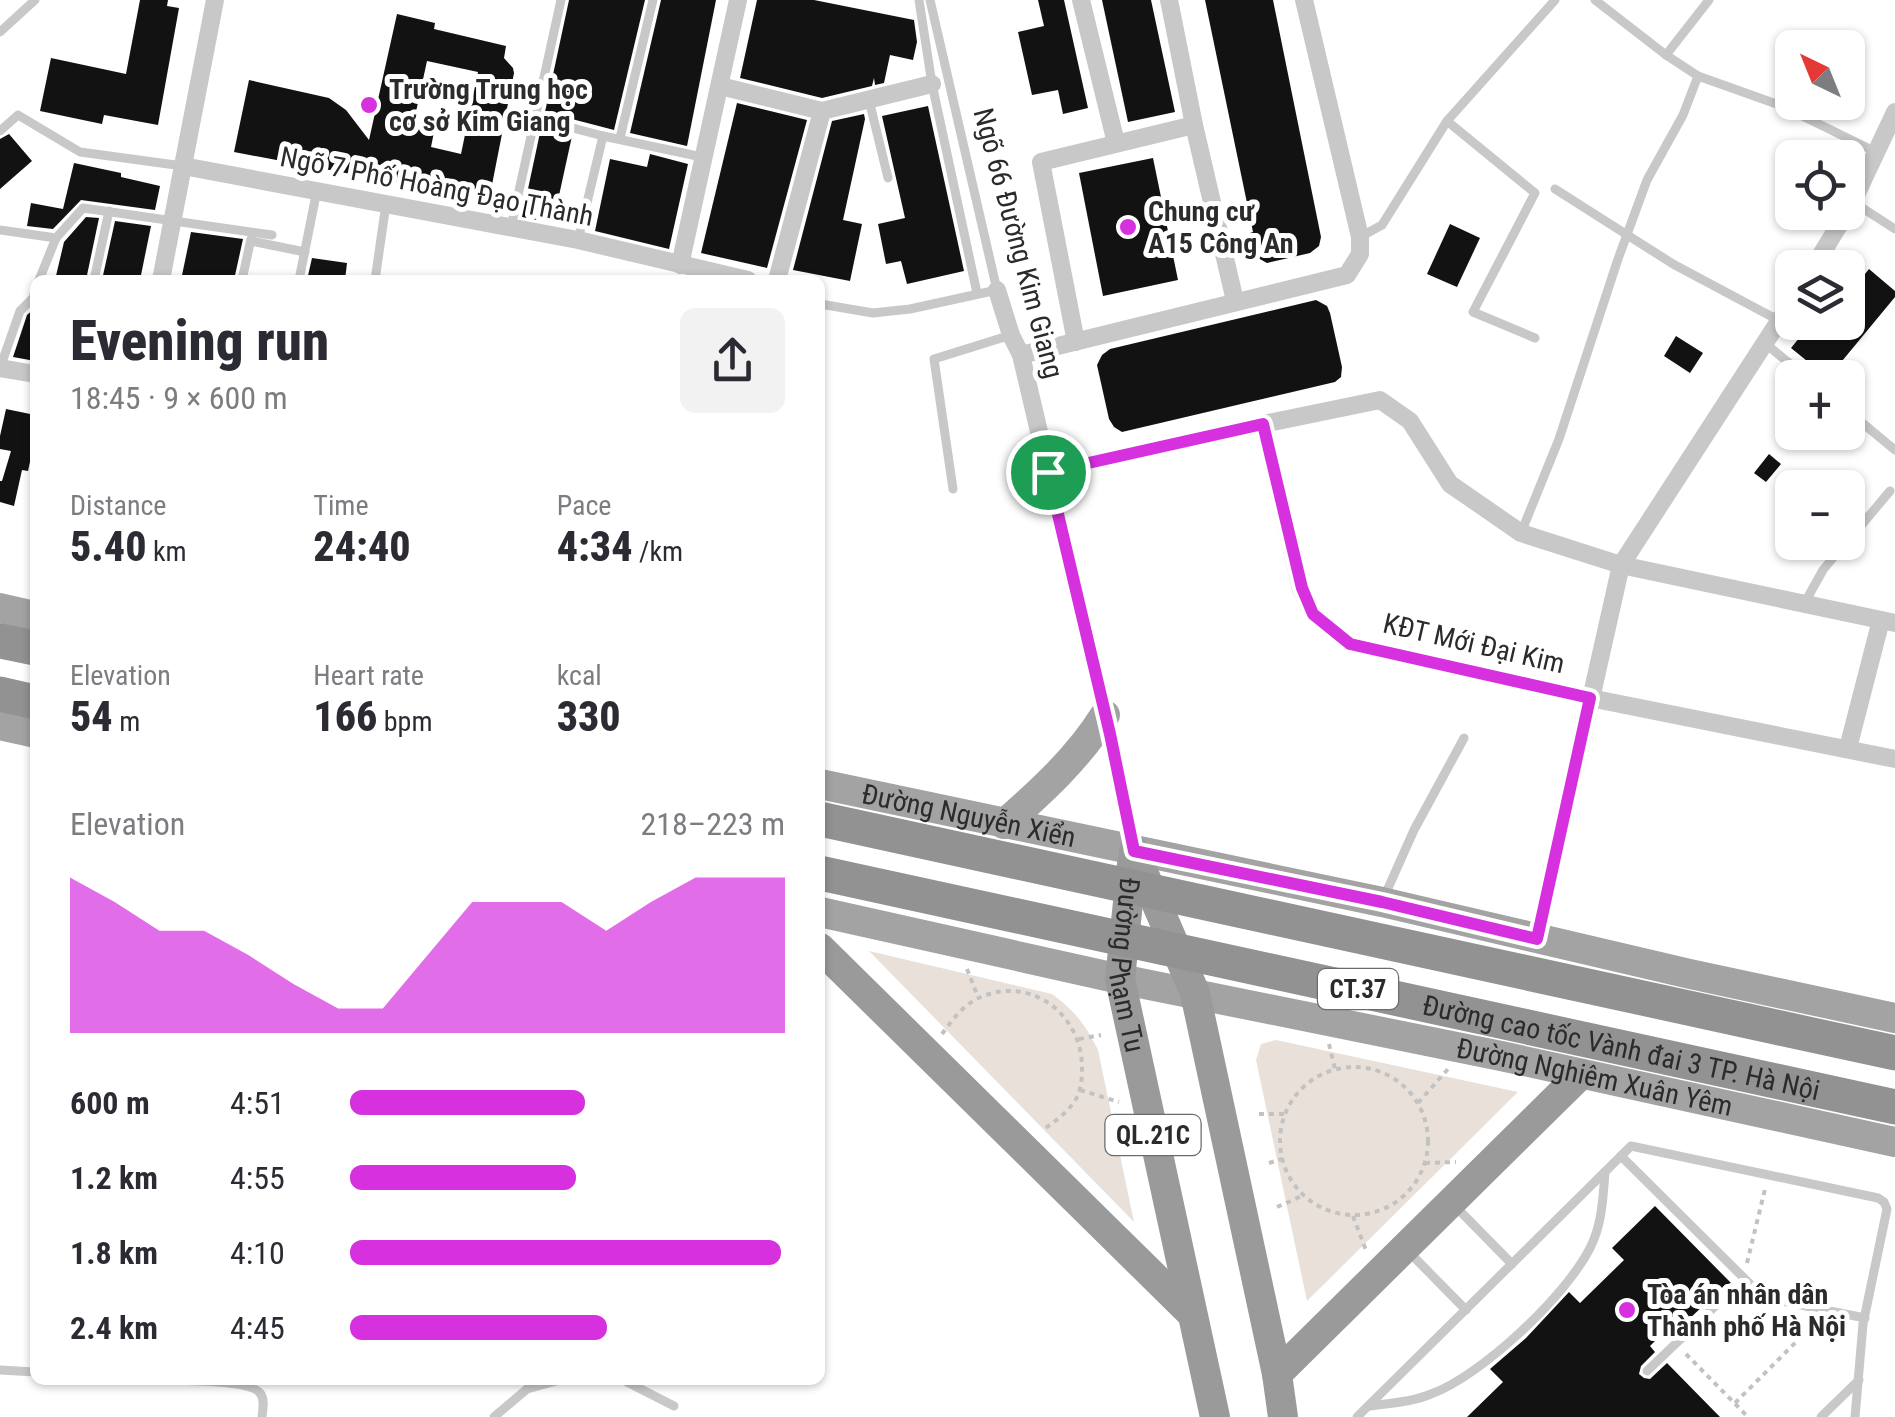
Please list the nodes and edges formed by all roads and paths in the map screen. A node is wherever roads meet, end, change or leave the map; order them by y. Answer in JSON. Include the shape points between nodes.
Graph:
{"nodes":[{"id":1,"x":35,"y":0,"type":"edge"},
{"id":2,"x":215,"y":0,"type":"edge"},
{"id":3,"x":561,"y":0,"type":"edge"},
{"id":4,"x":653,"y":0,"type":"edge"},
{"id":5,"x":738,"y":0,"type":"edge"},
{"id":6,"x":918,"y":0,"type":"edge"},
{"id":7,"x":1081,"y":0,"type":"edge"},
{"id":8,"x":1169,"y":0,"type":"edge"},
{"id":9,"x":1304,"y":0,"type":"edge"},
{"id":10,"x":1555,"y":0,"type":"edge"},
{"id":11,"x":1595,"y":0,"type":"edge"},
{"id":12,"x":1710,"y":0,"type":"edge"},
{"id":13,"x":931,"y":1,"type":"edge"},
{"id":14,"x":0,"y":32,"type":"edge"},
{"id":15,"x":1666,"y":54,"type":"junction"},
{"id":16,"x":1698,"y":76,"type":"junction"},
{"id":17,"x":932,"y":84,"type":"junction"},
{"id":18,"x":720,"y":86,"type":"junction"},
{"id":19,"x":869,"y":100,"type":"junction"},
{"id":20,"x":822,"y":111,"type":"junction"},
{"id":21,"x":1895,"y":112,"type":"edge"},
{"id":22,"x":535,"y":118,"type":"junction"},
{"id":23,"x":1447,"y":121,"type":"junction"},
{"id":24,"x":1194,"y":125,"type":"junction"},
{"id":25,"x":0,"y":131,"type":"edge"},
{"id":26,"x":603,"y":136,"type":"junction"},
{"id":27,"x":620,"y":138,"type":"junction"},
{"id":28,"x":1116,"y":144,"type":"junction"},
{"id":29,"x":1876,"y":152,"type":"junction"},
{"id":30,"x":702,"y":157,"type":"junction"},
{"id":31,"x":182,"y":166,"type":"junction"},
{"id":32,"x":1865,"y":175,"type":"edge"},
{"id":33,"x":888,"y":178,"type":"dead end"},
{"id":34,"x":1555,"y":189,"type":"dead end"},
{"id":35,"x":317,"y":190,"type":"junction"},
{"id":36,"x":386,"y":203,"type":"junction"},
{"id":37,"x":109,"y":212,"type":"junction"},
{"id":38,"x":1865,"y":216,"type":"edge"},
{"id":39,"x":173,"y":220,"type":"junction"},
{"id":40,"x":510,"y":227,"type":"junction"},
{"id":41,"x":1895,"y":229,"type":"edge"},
{"id":42,"x":0,"y":230,"type":"edge"},
{"id":43,"x":272,"y":235,"type":"dead end"},
{"id":44,"x":1627,"y":235,"type":"junction"},
{"id":45,"x":252,"y":237,"type":"junction"},
{"id":46,"x":1360,"y":237,"type":"junction"},
{"id":47,"x":56,"y":238,"type":"junction"},
{"id":48,"x":578,"y":240,"type":"junction"},
{"id":49,"x":305,"y":252,"type":"junction"},
{"id":50,"x":680,"y":266,"type":"junction"},
{"id":51,"x":40,"y":275,"type":"edge"},
{"id":52,"x":95,"y":275,"type":"edge"},
{"id":53,"x":162,"y":275,"type":"edge"},
{"id":54,"x":243,"y":275,"type":"edge"},
{"id":55,"x":301,"y":275,"type":"edge"},
{"id":56,"x":376,"y":275,"type":"edge"},
{"id":57,"x":724,"y":275,"type":"edge"},
{"id":58,"x":777,"y":275,"type":"edge"},
{"id":59,"x":997,"y":290,"type":"junction"},
{"id":60,"x":977,"y":293,"type":"junction"},
{"id":61,"x":30,"y":301,"type":"edge"},
{"id":62,"x":1235,"y":301,"type":"junction"},
{"id":63,"x":825,"y":305,"type":"edge"},
{"id":64,"x":1775,"y":317,"type":"edge"},
{"id":65,"x":1775,"y":329,"type":"edge"},
{"id":66,"x":1011,"y":334,"type":"junction"},
{"id":67,"x":1535,"y":338,"type":"dead end"},
{"id":68,"x":1076,"y":342,"type":"junction"},
{"id":69,"x":1766,"y":344,"type":"junction"},
{"id":70,"x":1020,"y":355,"type":"junction"},
{"id":71,"x":1785,"y":360,"type":"edge"},
{"id":72,"x":1,"y":371,"type":"edge"},
{"id":73,"x":30,"y":374,"type":"edge"},
{"id":74,"x":1263,"y":424,"type":"junction"},
{"id":75,"x":1865,"y":425,"type":"edge"},
{"id":76,"x":1895,"y":450,"type":"edge"},
{"id":77,"x":1048,"y":472,"type":"junction"},
{"id":78,"x":954,"y":489,"type":"dead end"},
{"id":79,"x":1890,"y":491,"type":"dead end"},
{"id":80,"x":1865,"y":521,"type":"edge"},
{"id":81,"x":1522,"y":533,"type":"junction"},
{"id":82,"x":1832,"y":560,"type":"edge"},
{"id":83,"x":1621,"y":565,"type":"junction"},
{"id":84,"x":1804,"y":604,"type":"junction"},
{"id":85,"x":0,"y":608,"type":"edge"},
{"id":86,"x":30,"y":615,"type":"edge"},
{"id":87,"x":1888,"y":622,"type":"edge"},
{"id":88,"x":0,"y":641,"type":"edge"},
{"id":89,"x":30,"y":647,"type":"edge"},
{"id":90,"x":0,"y":697,"type":"edge"},
{"id":91,"x":1590,"y":698,"type":"junction"},
{"id":92,"x":30,"y":704,"type":"edge"},
{"id":93,"x":1105,"y":715,"type":"junction"},
{"id":94,"x":0,"y":725,"type":"edge"},
{"id":95,"x":30,"y":731,"type":"edge"},
{"id":96,"x":1464,"y":738,"type":"dead end"},
{"id":97,"x":1848,"y":748,"type":"junction"},
{"id":98,"x":1895,"y":759,"type":"edge"},
{"id":99,"x":825,"y":785,"type":"edge"},
{"id":100,"x":825,"y":820,"type":"edge"},
{"id":101,"x":1004,"y":824,"type":"junction"},
{"id":102,"x":1134,"y":851,"type":"junction"},
{"id":103,"x":825,"y":873,"type":"edge"},
{"id":104,"x":1382,"y":902,"type":"junction"},
{"id":105,"x":825,"y":913,"type":"edge"},
{"id":106,"x":1537,"y":939,"type":"junction"},
{"id":107,"x":825,"y":953,"type":"edge"},
{"id":108,"x":966,"y":968,"type":"dead end"},
{"id":109,"x":1011,"y":979,"type":"dead end"},
{"id":110,"x":1120,"y":979,"type":"junction"},
{"id":111,"x":1046,"y":986,"type":"dead end"},
{"id":112,"x":1012,"y":991,"type":"junction"},
{"id":113,"x":1195,"y":993,"type":"junction"},
{"id":114,"x":978,"y":998,"type":"junction"},
{"id":115,"x":1043,"y":1000,"type":"junction"},
{"id":116,"x":1895,"y":1018,"type":"edge"},
{"id":117,"x":1101,"y":1035,"type":"dead end"},
{"id":118,"x":941,"y":1036,"type":"dead end"},
{"id":119,"x":1078,"y":1039,"type":"junction"},
{"id":120,"x":1328,"y":1041,"type":"dead end"},
{"id":121,"x":1895,"y":1053,"type":"edge"},
{"id":122,"x":1450,"y":1068,"type":"dead end"},
{"id":123,"x":1335,"y":1069,"type":"junction"},
{"id":124,"x":1581,"y":1074,"type":"junction"},
{"id":125,"x":1080,"y":1090,"type":"junction"},
{"id":126,"x":1119,"y":1102,"type":"dead end"},
{"id":127,"x":1418,"y":1103,"type":"junction"},
{"id":128,"x":1895,"y":1107,"type":"edge"},
{"id":129,"x":1259,"y":1114,"type":"dead end"},
{"id":130,"x":1284,"y":1114,"type":"junction"},
{"id":131,"x":1038,"y":1133,"type":"dead end"},
{"id":132,"x":1895,"y":1142,"type":"edge"},
{"id":133,"x":1621,"y":1156,"type":"junction"},
{"id":134,"x":1282,"y":1159,"type":"junction"},
{"id":135,"x":1464,"y":1161,"type":"dead end"},
{"id":136,"x":1269,"y":1163,"type":"dead end"},
{"id":137,"x":1426,"y":1163,"type":"junction"},
{"id":138,"x":1606,"y":1171,"type":"junction"},
{"id":139,"x":1769,"y":1175,"type":"junction"},
{"id":140,"x":1302,"y":1196,"type":"junction"},
{"id":141,"x":1452,"y":1203,"type":"junction"},
{"id":142,"x":1277,"y":1206,"type":"dead end"},
{"id":143,"x":1353,"y":1216,"type":"junction"},
{"id":144,"x":1406,"y":1248,"type":"junction"},
{"id":145,"x":1368,"y":1254,"type":"dead end"},
{"id":146,"x":1512,"y":1264,"type":"junction"},
{"id":147,"x":1743,"y":1277,"type":"junction"},
{"id":148,"x":1764,"y":1298,"type":"junction"},
{"id":149,"x":1466,"y":1310,"type":"junction"},
{"id":150,"x":1828,"y":1310,"type":"junction"},
{"id":151,"x":1191,"y":1313,"type":"junction"},
{"id":152,"x":1865,"y":1318,"type":"junction"},
{"id":153,"x":1676,"y":1344,"type":"junction"},
{"id":154,"x":0,"y":1370,"type":"edge"},
{"id":155,"x":1647,"y":1371,"type":"dead end"},
{"id":156,"x":30,"y":1372,"type":"edge"},
{"id":157,"x":1278,"y":1374,"type":"junction"},
{"id":158,"x":1860,"y":1380,"type":"junction"},
{"id":159,"x":245,"y":1385,"type":"edge"},
{"id":160,"x":542,"y":1385,"type":"edge"},
{"id":161,"x":633,"y":1385,"type":"edge"},
{"id":162,"x":1735,"y":1403,"type":"junction"},
{"id":163,"x":674,"y":1406,"type":"dead end"},
{"id":164,"x":1367,"y":1406,"type":"junction"},
{"id":165,"x":262,"y":1417,"type":"edge"},
{"id":166,"x":494,"y":1417,"type":"edge"},
{"id":167,"x":1214,"y":1417,"type":"edge"},
{"id":168,"x":1284,"y":1417,"type":"edge"},
{"id":169,"x":1357,"y":1417,"type":"edge"},
{"id":170,"x":1748,"y":1417,"type":"edge"},
{"id":171,"x":1822,"y":1417,"type":"edge"},
{"id":172,"x":1855,"y":1417,"type":"edge"}],
"edges":[{"from":1,"to":14,"type":"lane"},
{"from":2,"to":31,"type":"street"},
{"from":3,"to":22,"type":"lane"},
{"from":4,"to":27,"type":"lane"},
{"from":5,"to":18,"type":"street"},
{"from":6,"to":13,"type":"lane"},
{"from":6,"to":17,"type":"lane"},
{"from":7,"to":28,"type":"street"},
{"from":8,"to":24,"type":"street"},
{"from":9,"to":46,"type":"street"},
{"from":10,"to":23,"type":"lane"},
{"from":11,"to":15,"type":"lane"},
{"from":12,"to":15,"type":"lane"},
{"from":13,"to":59,"type":"lane","name":"Ngõ 66 Đường Kim Giang"},
{"from":15,"to":16,"type":"lane"},
{"from":16,"to":29,"type":"lane","via":[[1782,106]]},
{"from":16,"to":44,"type":"lane"},
{"from":17,"to":19,"type":"street"},
{"from":17,"to":60,"type":"lane"},
{"from":18,"to":20,"type":"street"},
{"from":18,"to":30,"type":"street"},
{"from":19,"to":20,"type":"street"},
{"from":19,"to":33,"type":"lane"},
{"from":20,"to":58,"type":"street"},
{"from":21,"to":29,"type":"street"},
{"from":22,"to":26,"type":"lane"},
{"from":22,"to":40,"type":"lane"},
{"from":23,"to":46,"type":"lane","via":[[1382,225]]},
{"from":23,"to":67,"type":"lane","via":[[1535,193],[1473,312]]},
{"from":24,"to":28,"type":"street"},
{"from":24,"to":62,"type":"street"},
{"from":25,"to":31,"type":"lane","via":[[18,115],[80,152]]},
{"from":26,"to":27,"type":"lane"},
{"from":26,"to":48,"type":"lane"},
{"from":27,"to":30,"type":"lane"},
{"from":28,"to":68,"type":"street","via":[[1041,162]]},
{"from":29,"to":32,"type":"street"},
{"from":30,"to":50,"type":"street"},
{"from":31,"to":35,"type":"street","name":"Ngõ 7 Phố Hoàng Đạo Thành"},
{"from":31,"to":39,"type":"street"},
{"from":34,"to":44,"type":"lane"},
{"from":35,"to":36,"type":"street","name":"Ngõ 7 Phố Hoàng Đạo Thành"},
{"from":35,"to":49,"type":"lane"},
{"from":36,"to":40,"type":"street","name":"Ngõ 7 Phố Hoàng Đạo Thành"},
{"from":36,"to":56,"type":"lane"},
{"from":37,"to":39,"type":"lane"},
{"from":37,"to":47,"type":"lane","via":[[83,208]]},
{"from":37,"to":52,"type":"lane"},
{"from":38,"to":41,"type":"lane"},
{"from":39,"to":45,"type":"lane"},
{"from":39,"to":53,"type":"street"},
{"from":40,"to":48,"type":"street","name":"Ngõ 7 Phố Hoàng Đạo Thành"},
{"from":42,"to":47,"type":"lane"},
{"from":43,"to":45,"type":"lane"},
{"from":44,"to":64,"type":"lane"},
{"from":44,"to":81,"type":"lane"},
{"from":45,"to":49,"type":"lane"},
{"from":45,"to":54,"type":"lane"},
{"from":46,"to":62,"type":"street","via":[[1360,254],[1347,276]]},
{"from":47,"to":51,"type":"lane"},
{"from":48,"to":50,"type":"street","name":"Ngõ 7 Phố Hoàng Đạo Thành"},
{"from":49,"to":55,"type":"lane"},
{"from":50,"to":57,"type":"street","name":"Ngõ 7 Phố Hoàng Đạo Thành"},
{"from":59,"to":60,"type":"lane"},
{"from":59,"to":66,"type":"street","name":"Ngõ 66 Đường Kim Giang"},
{"from":60,"to":63,"type":"lane","via":[[872,314]]},
{"from":61,"to":72,"type":"lane","via":[[20,311]]},
{"from":62,"to":68,"type":"street"},
{"from":65,"to":69,"type":"street"},
{"from":66,"to":70,"type":"street","name":"Ngõ 66 Đường Kim Giang"},
{"from":66,"to":78,"type":"lane","via":[[934,359]]},
{"from":68,"to":70,"type":"street"},
{"from":69,"to":71,"type":"lane"},
{"from":69,"to":83,"type":"street"},
{"from":70,"to":77,"type":"street","name":"Ngõ 66 Đường Kim Giang"},
{"from":72,"to":73,"type":"street"},
{"from":74,"to":77,"type":"street"},
{"from":74,"to":81,"type":"street","via":[[1380,400],[1410,421],[1450,484]]},
{"from":74,"to":91,"type":"street","name":"KĐT Mới Đại Kim","via":[[1313,614],[1350,644]]},
{"from":75,"to":76,"type":"lane"},
{"from":77,"to":93,"type":"street","name":"Ngõ 66 Đường Kim Giang"},
{"from":79,"to":80,"type":"lane"},
{"from":81,"to":83,"type":"street"},
{"from":82,"to":84,"type":"lane"},
{"from":83,"to":84,"type":"street"},
{"from":83,"to":91,"type":"street","name":"KĐT Mới Đại Kim"},
{"from":84,"to":87,"type":"street"},
{"from":85,"to":86,"type":"main road"},
{"from":87,"to":97,"type":"street"},
{"from":88,"to":89,"type":"highway"},
{"from":90,"to":92,"type":"highway"},
{"from":91,"to":97,"type":"street","name":"KĐT Mới Đại Kim"},
{"from":91,"to":106,"type":"street","name":"KĐT Mới Đại Kim"},
{"from":93,"to":101,"type":"main road","via":[[1084,746]]},
{"from":93,"to":102,"type":"street","name":"Ngõ 66 Đường Kim Giang"},
{"from":94,"to":95,"type":"main road"},
{"from":96,"to":104,"type":"lane"},
{"from":97,"to":98,"type":"street","name":"KĐT Mới Đại Kim"},
{"from":99,"to":101,"type":"main road","name":"Đường Nguyễn Xiển"},
{"from":100,"to":121,"type":"highway","name":"Đường cao tốc Vành đai 3 TP. Hà Nội","number":"CT.37","bridge":true},
{"from":101,"to":102,"type":"main road","name":"Đường Nguyễn Xiển"},
{"from":102,"to":104,"type":"main road","name":"Đường Nguyễn Xiển"},
{"from":102,"to":110,"type":"highway","name":"Đường Phạm Tu","number":"QL.21C"},
{"from":102,"to":113,"type":"highway","name":"Đường Phạm Tu","number":"QL.21C"},
{"from":103,"to":128,"type":"highway","name":"Đường cao tốc Vành đai 3 TP. Hà Nội","number":"CT.37","bridge":true},
{"from":104,"to":106,"type":"main road","name":"Đường Nguyễn Xiển"},
{"from":105,"to":110,"type":"main road"},
{"from":106,"to":116,"type":"main road"},
{"from":107,"to":151,"type":"highway"},
{"from":108,"to":114,"type":"path"},
{"from":109,"to":112,"type":"path"},
{"from":110,"to":113,"type":"main road"},
{"from":110,"to":151,"type":"highway","name":"Đường Phạm Tu","number":"QL.21C"},
{"from":111,"to":115,"type":"path"},
{"from":112,"to":114,"type":"path"},
{"from":112,"to":115,"type":"path"},
{"from":113,"to":124,"type":"main road","name":"Đường Nghiêm Xuân Yêm"},
{"from":113,"to":157,"type":"highway","name":"Đường Phạm Tu","number":"QL.21C"},
{"from":114,"to":118,"type":"path"},
{"from":115,"to":119,"type":"path"},
{"from":117,"to":119,"type":"path"},
{"from":119,"to":125,"type":"path"},
{"from":120,"to":123,"type":"path"},
{"from":122,"to":127,"type":"path"},
{"from":123,"to":127,"type":"path","via":[[1384,1072]]},
{"from":123,"to":130,"type":"path","via":[[1304,1086]]},
{"from":124,"to":132,"type":"main road","name":"Đường Nghiêm Xuân Yêm"},
{"from":124,"to":141,"type":"highway"},
{"from":125,"to":126,"type":"path"},
{"from":125,"to":131,"type":"path"},
{"from":127,"to":137,"type":"path","via":[[1429,1142]]},
{"from":129,"to":130,"type":"path"},
{"from":130,"to":134,"type":"path"},
{"from":133,"to":138,"type":"lane"},
{"from":133,"to":139,"type":"lane","via":[[1631,1146]]},
{"from":133,"to":147,"type":"lane"},
{"from":134,"to":136,"type":"path"},
{"from":134,"to":140,"type":"path"},
{"from":135,"to":137,"type":"path"},
{"from":137,"to":143,"type":"path","via":[[1389,1207]]},
{"from":138,"to":146,"type":"lane"},
{"from":138,"to":164,"type":"lane","via":[[1590,1248],[1554,1298],[1461,1380],[1407,1401]]},
{"from":139,"to":147,"type":"path"},
{"from":139,"to":152,"type":"lane","via":[[1884,1202]]},
{"from":140,"to":142,"type":"path"},
{"from":140,"to":143,"type":"path"},
{"from":141,"to":144,"type":"highway"},
{"from":141,"to":146,"type":"lane"},
{"from":143,"to":145,"type":"path"},
{"from":144,"to":149,"type":"lane"},
{"from":144,"to":157,"type":"highway"},
{"from":146,"to":149,"type":"lane"},
{"from":147,"to":148,"type":"lane"},
{"from":148,"to":150,"type":"lane"},
{"from":148,"to":153,"type":"lane","via":[[1731,1291]]},
{"from":149,"to":164,"type":"lane"},
{"from":150,"to":152,"type":"lane"},
{"from":150,"to":162,"type":"path"},
{"from":151,"to":167,"type":"highway","name":"Đường Phạm Tu","number":"QL.21C"},
{"from":152,"to":158,"type":"lane"},
{"from":153,"to":155,"type":"lane"},
{"from":153,"to":162,"type":"path"},
{"from":154,"to":156,"type":"lane"},
{"from":157,"to":168,"type":"highway","name":"Đường Phạm Tu","number":"QL.21C"},
{"from":158,"to":171,"type":"lane"},
{"from":158,"to":172,"type":"lane"},
{"from":159,"to":165,"type":"lane","via":[[259,1391]]},
{"from":160,"to":166,"type":"lane"},
{"from":161,"to":163,"type":"lane"},
{"from":162,"to":170,"type":"path"},
{"from":164,"to":169,"type":"lane"}]}
